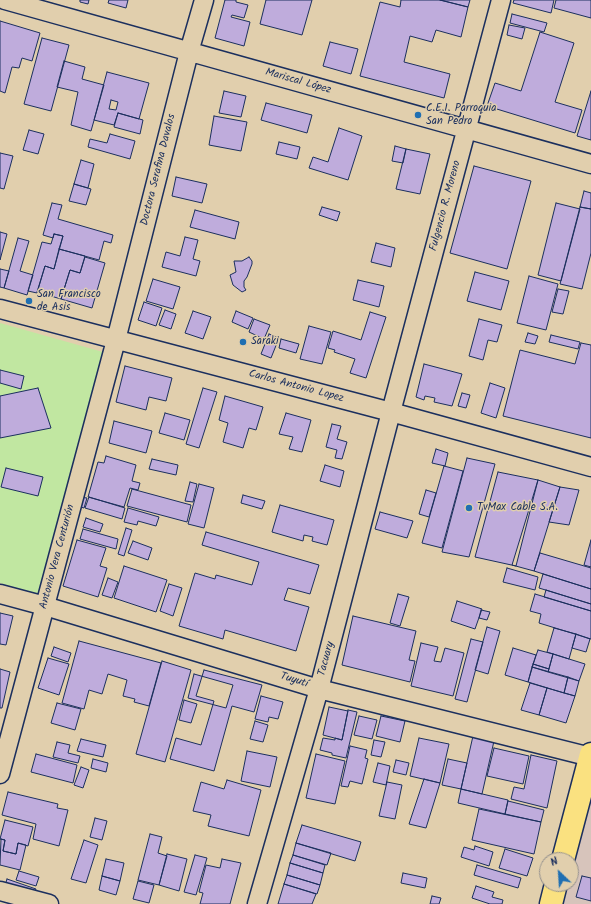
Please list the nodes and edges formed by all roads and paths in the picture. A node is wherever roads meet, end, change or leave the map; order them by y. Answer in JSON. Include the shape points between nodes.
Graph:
{"nodes":[{"id":1,"x":4,"y":0,"type":"edge"},
{"id":2,"x":204,"y":0,"type":"edge"},
{"id":3,"x":501,"y":0,"type":"edge"},
{"id":4,"x":189,"y":52,"type":"junction"},
{"id":5,"x":467,"y":129,"type":"junction"},
{"id":6,"x":591,"y":164,"type":"edge"},
{"id":7,"x":0,"y":310,"type":"edge"},
{"id":8,"x":116,"y":340,"type":"junction"},
{"id":9,"x":391,"y":412,"type":"junction"},
{"id":10,"x":591,"y":466,"type":"edge"},
{"id":11,"x":0,"y":594,"type":"edge"},
{"id":12,"x":45,"y":606,"type":"junction"},
{"id":13,"x":319,"y":689,"type":"junction"},
{"id":14,"x":591,"y":756,"type":"edge"},
{"id":15,"x":0,"y":774,"type":"edge"},
{"id":16,"x":565,"y":852,"type":"edge"},
{"id":17,"x":0,"y":890,"type":"edge"},
{"id":18,"x":554,"y":892,"type":"edge"},
{"id":19,"x":49,"y":904,"type":"edge"},
{"id":20,"x":257,"y":904,"type":"edge"},
{"id":21,"x":551,"y":904,"type":"edge"}],
"edges":[{"from":1,"to":4,"type":"street","name":"Mariscal López"},
{"from":2,"to":4,"type":"street","name":"Doctora Serafina Davalos"},
{"from":3,"to":5,"type":"street","name":"Fulgencio R. Moreno"},
{"from":4,"to":5,"type":"street","name":"Mariscal López"},
{"from":4,"to":8,"type":"street","name":"Doctora Serafina Davalos"},
{"from":5,"to":6,"type":"street","name":"Mariscal López"},
{"from":5,"to":9,"type":"street","name":"Fulgencio R. Moreno"},
{"from":7,"to":8,"type":"street","name":"Carlos Antonio Lopez"},
{"from":8,"to":9,"type":"street","name":"Carlos Antonio Lopez"},
{"from":8,"to":12,"type":"street","name":"Antonio Vera Centurión"},
{"from":9,"to":10,"type":"street","name":"Carlos Antonio Lopez"},
{"from":9,"to":13,"type":"street","name":"Tacuary"},
{"from":11,"to":12,"type":"street","name":"Tuyutí"},
{"from":12,"to":13,"type":"street","name":"Tuyutí"},
{"from":12,"to":15,"type":"street","name":"Antonio Vera Centurión"},
{"from":13,"to":14,"type":"street","name":"Tuyutí"},
{"from":13,"to":20,"type":"street","name":"Tacuary"},
{"from":14,"to":16,"type":"main road"},
{"from":17,"to":19,"type":"street"},
{"from":18,"to":21,"type":"main road"}]}
